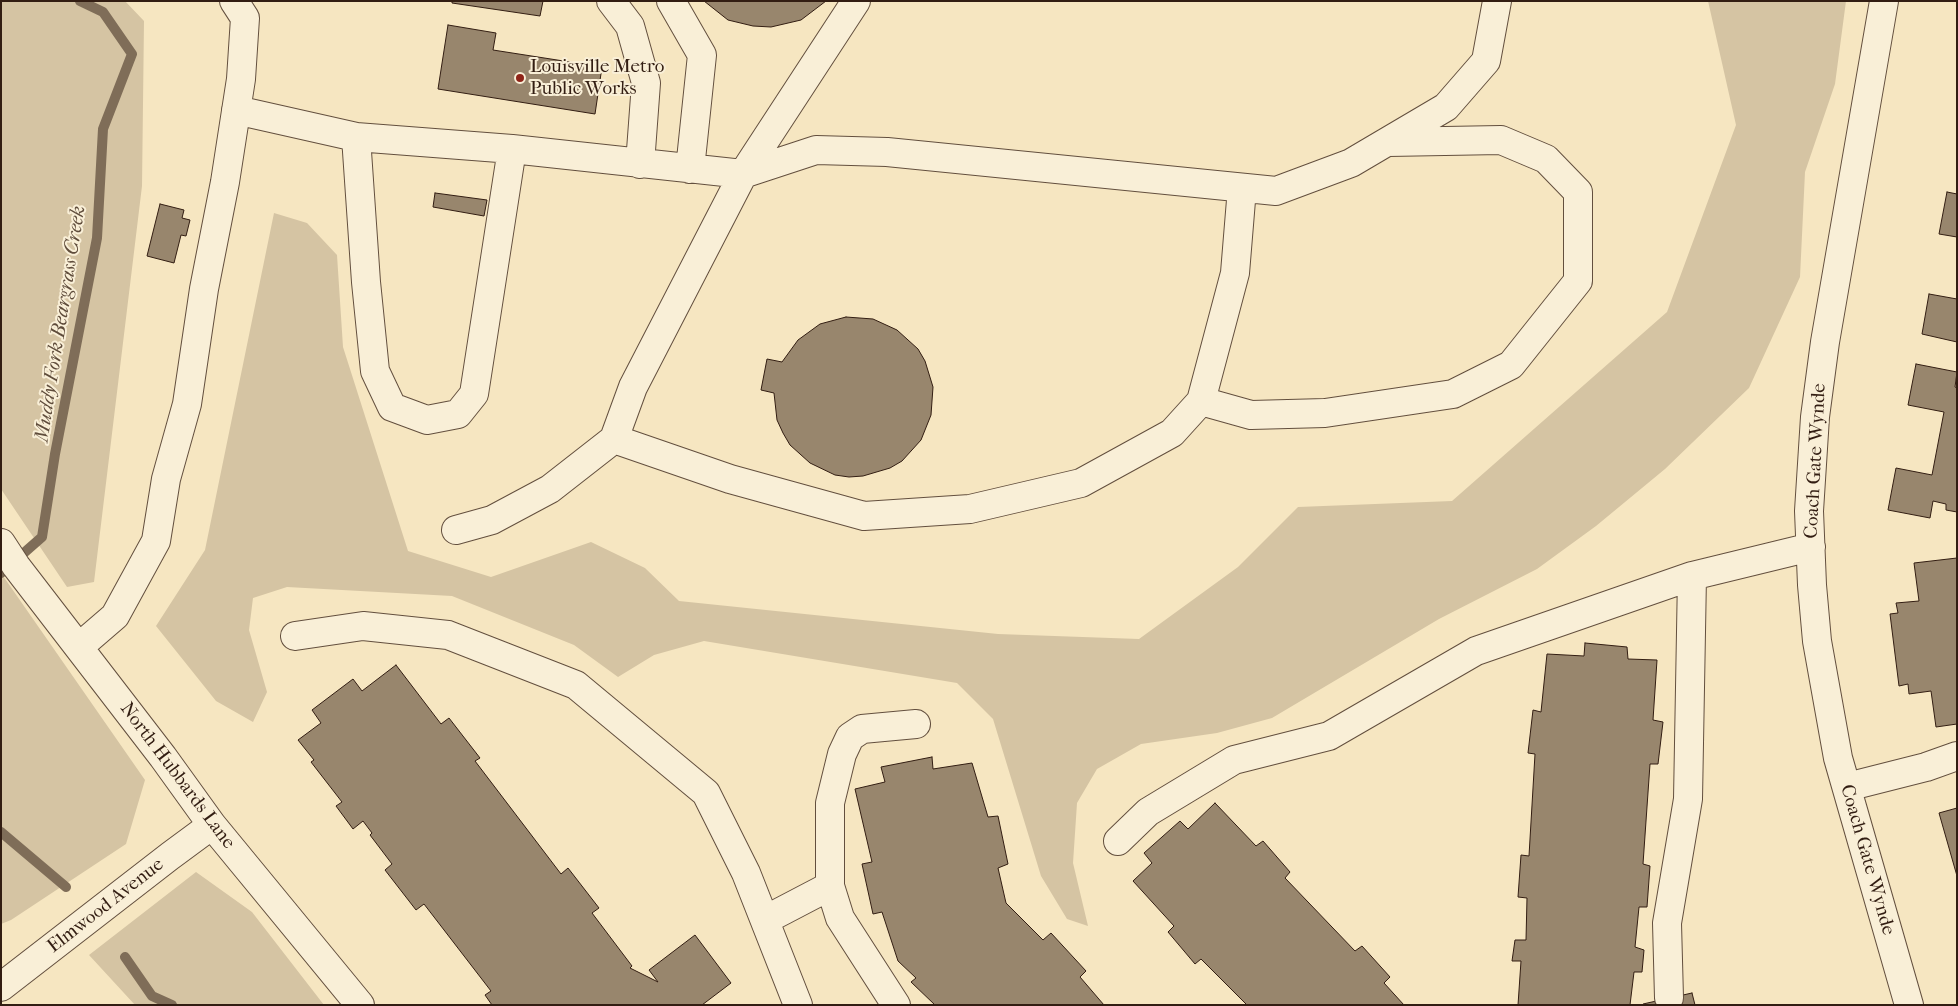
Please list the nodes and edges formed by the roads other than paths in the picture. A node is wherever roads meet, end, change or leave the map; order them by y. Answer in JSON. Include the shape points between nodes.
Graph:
{"nodes":[{"id":1,"x":234,"y":1,"type":"edge"},
{"id":2,"x":611,"y":1,"type":"edge"},
{"id":3,"x":671,"y":1,"type":"edge"},
{"id":4,"x":856,"y":1,"type":"edge"},
{"id":5,"x":1497,"y":1,"type":"edge"},
{"id":6,"x":1884,"y":1,"type":"edge"},
{"id":7,"x":236,"y":110,"type":"junction"},
{"id":8,"x":356,"y":137,"type":"junction"},
{"id":9,"x":1386,"y":142,"type":"junction"},
{"id":10,"x":512,"y":149,"type":"junction"},
{"id":11,"x":640,"y":164,"type":"junction"},
{"id":12,"x":690,"y":169,"type":"junction"},
{"id":13,"x":742,"y":174,"type":"junction"},
{"id":14,"x":1242,"y":188,"type":"junction"},
{"id":15,"x":1201,"y":401,"type":"junction"},
{"id":16,"x":614,"y":439,"type":"junction"},
{"id":17,"x":456,"y":530,"type":"dead end"},
{"id":18,"x":1,"y":542,"type":"edge"},
{"id":19,"x":1810,"y":547,"type":"junction"},
{"id":20,"x":1692,"y":576,"type":"junction"},
{"id":21,"x":295,"y":636,"type":"dead end"},
{"id":22,"x":79,"y":647,"type":"junction"},
{"id":23,"x":916,"y":724,"type":"dead end"},
{"id":24,"x":1957,"y":756,"type":"edge"},
{"id":25,"x":1846,"y":788,"type":"junction"},
{"id":26,"x":212,"y":825,"type":"junction"},
{"id":27,"x":1118,"y":841,"type":"dead end"},
{"id":28,"x":830,"y":886,"type":"junction"},
{"id":29,"x":765,"y":920,"type":"junction"},
{"id":30,"x":1,"y":987,"type":"edge"},
{"id":31,"x":1669,"y":998,"type":"dead end"},
{"id":32,"x":360,"y":1005,"type":"edge"},
{"id":33,"x":798,"y":1005,"type":"edge"},
{"id":34,"x":896,"y":1005,"type":"edge"},
{"id":35,"x":1909,"y":1005,"type":"edge"}],
"edges":[{"from":1,"to":7,"type":"street","via":[[245,18]]},
{"from":2,"to":11,"type":"street","via":[[630,26],[646,83]]},
{"from":3,"to":12,"type":"street","via":[[702,55]]},
{"from":4,"to":13,"type":"street"},
{"from":5,"to":9,"type":"street","via":[[1486,61],[1446,107]]},
{"from":6,"to":19,"type":"street","name":"Coach Gate Wynde","via":[[1825,342],[1815,417]]},
{"from":7,"to":8,"type":"street"},
{"from":7,"to":22,"type":"street","via":[[187,404],[166,479],[156,542],[115,616]]},
{"from":8,"to":10,"type":"street"},
{"from":8,"to":10,"type":"street","via":[[375,371],[392,408],[426,420],[458,414],[474,394]]},
{"from":9,"to":14,"type":"street","via":[[1351,162],[1276,191]]},
{"from":9,"to":15,"type":"street","via":[[1501,140],[1546,159],[1578,192],[1578,281],[1511,365],[1453,394],[1325,413],[1251,415]]},
{"from":10,"to":11,"type":"street"},
{"from":11,"to":12,"type":"street"},
{"from":12,"to":13,"type":"street"},
{"from":13,"to":14,"type":"street","via":[[816,150],[887,152]]},
{"from":13,"to":16,"type":"street","via":[[633,387]]},
{"from":14,"to":15,"type":"street","via":[[1235,273]]},
{"from":15,"to":16,"type":"street","via":[[1172,433],[1081,483],[961,510],[864,516],[730,480]]},
{"from":16,"to":17,"type":"street","via":[[550,489],[492,520]]},
{"from":18,"to":22,"type":"street","name":"North Hubbards Lane"},
{"from":19,"to":20,"type":"street"},
{"from":19,"to":25,"type":"street","name":"Coach Gate Wynde","via":[[1817,641]]},
{"from":20,"to":27,"type":"street","via":[[1476,651],[1329,736],[1234,760],[1148,812]]},
{"from":20,"to":31,"type":"street","via":[[1688,799],[1667,923]]},
{"from":21,"to":29,"type":"street","via":[[363,626],[448,635],[576,685],[706,792]]},
{"from":22,"to":26,"type":"street","name":"North Hubbards Lane"},
{"from":23,"to":28,"type":"street","via":[[862,729],[850,737],[842,754],[830,803]]},
{"from":24,"to":25,"type":"street"},
{"from":25,"to":35,"type":"street","name":"Coach Gate Wynde"},
{"from":26,"to":30,"type":"street","name":"Elmwood Avenue"},
{"from":26,"to":32,"type":"street","name":"North Hubbards Lane"},
{"from":28,"to":29,"type":"street"},
{"from":28,"to":34,"type":"street","via":[[840,918]]},
{"from":29,"to":33,"type":"street"}]}
